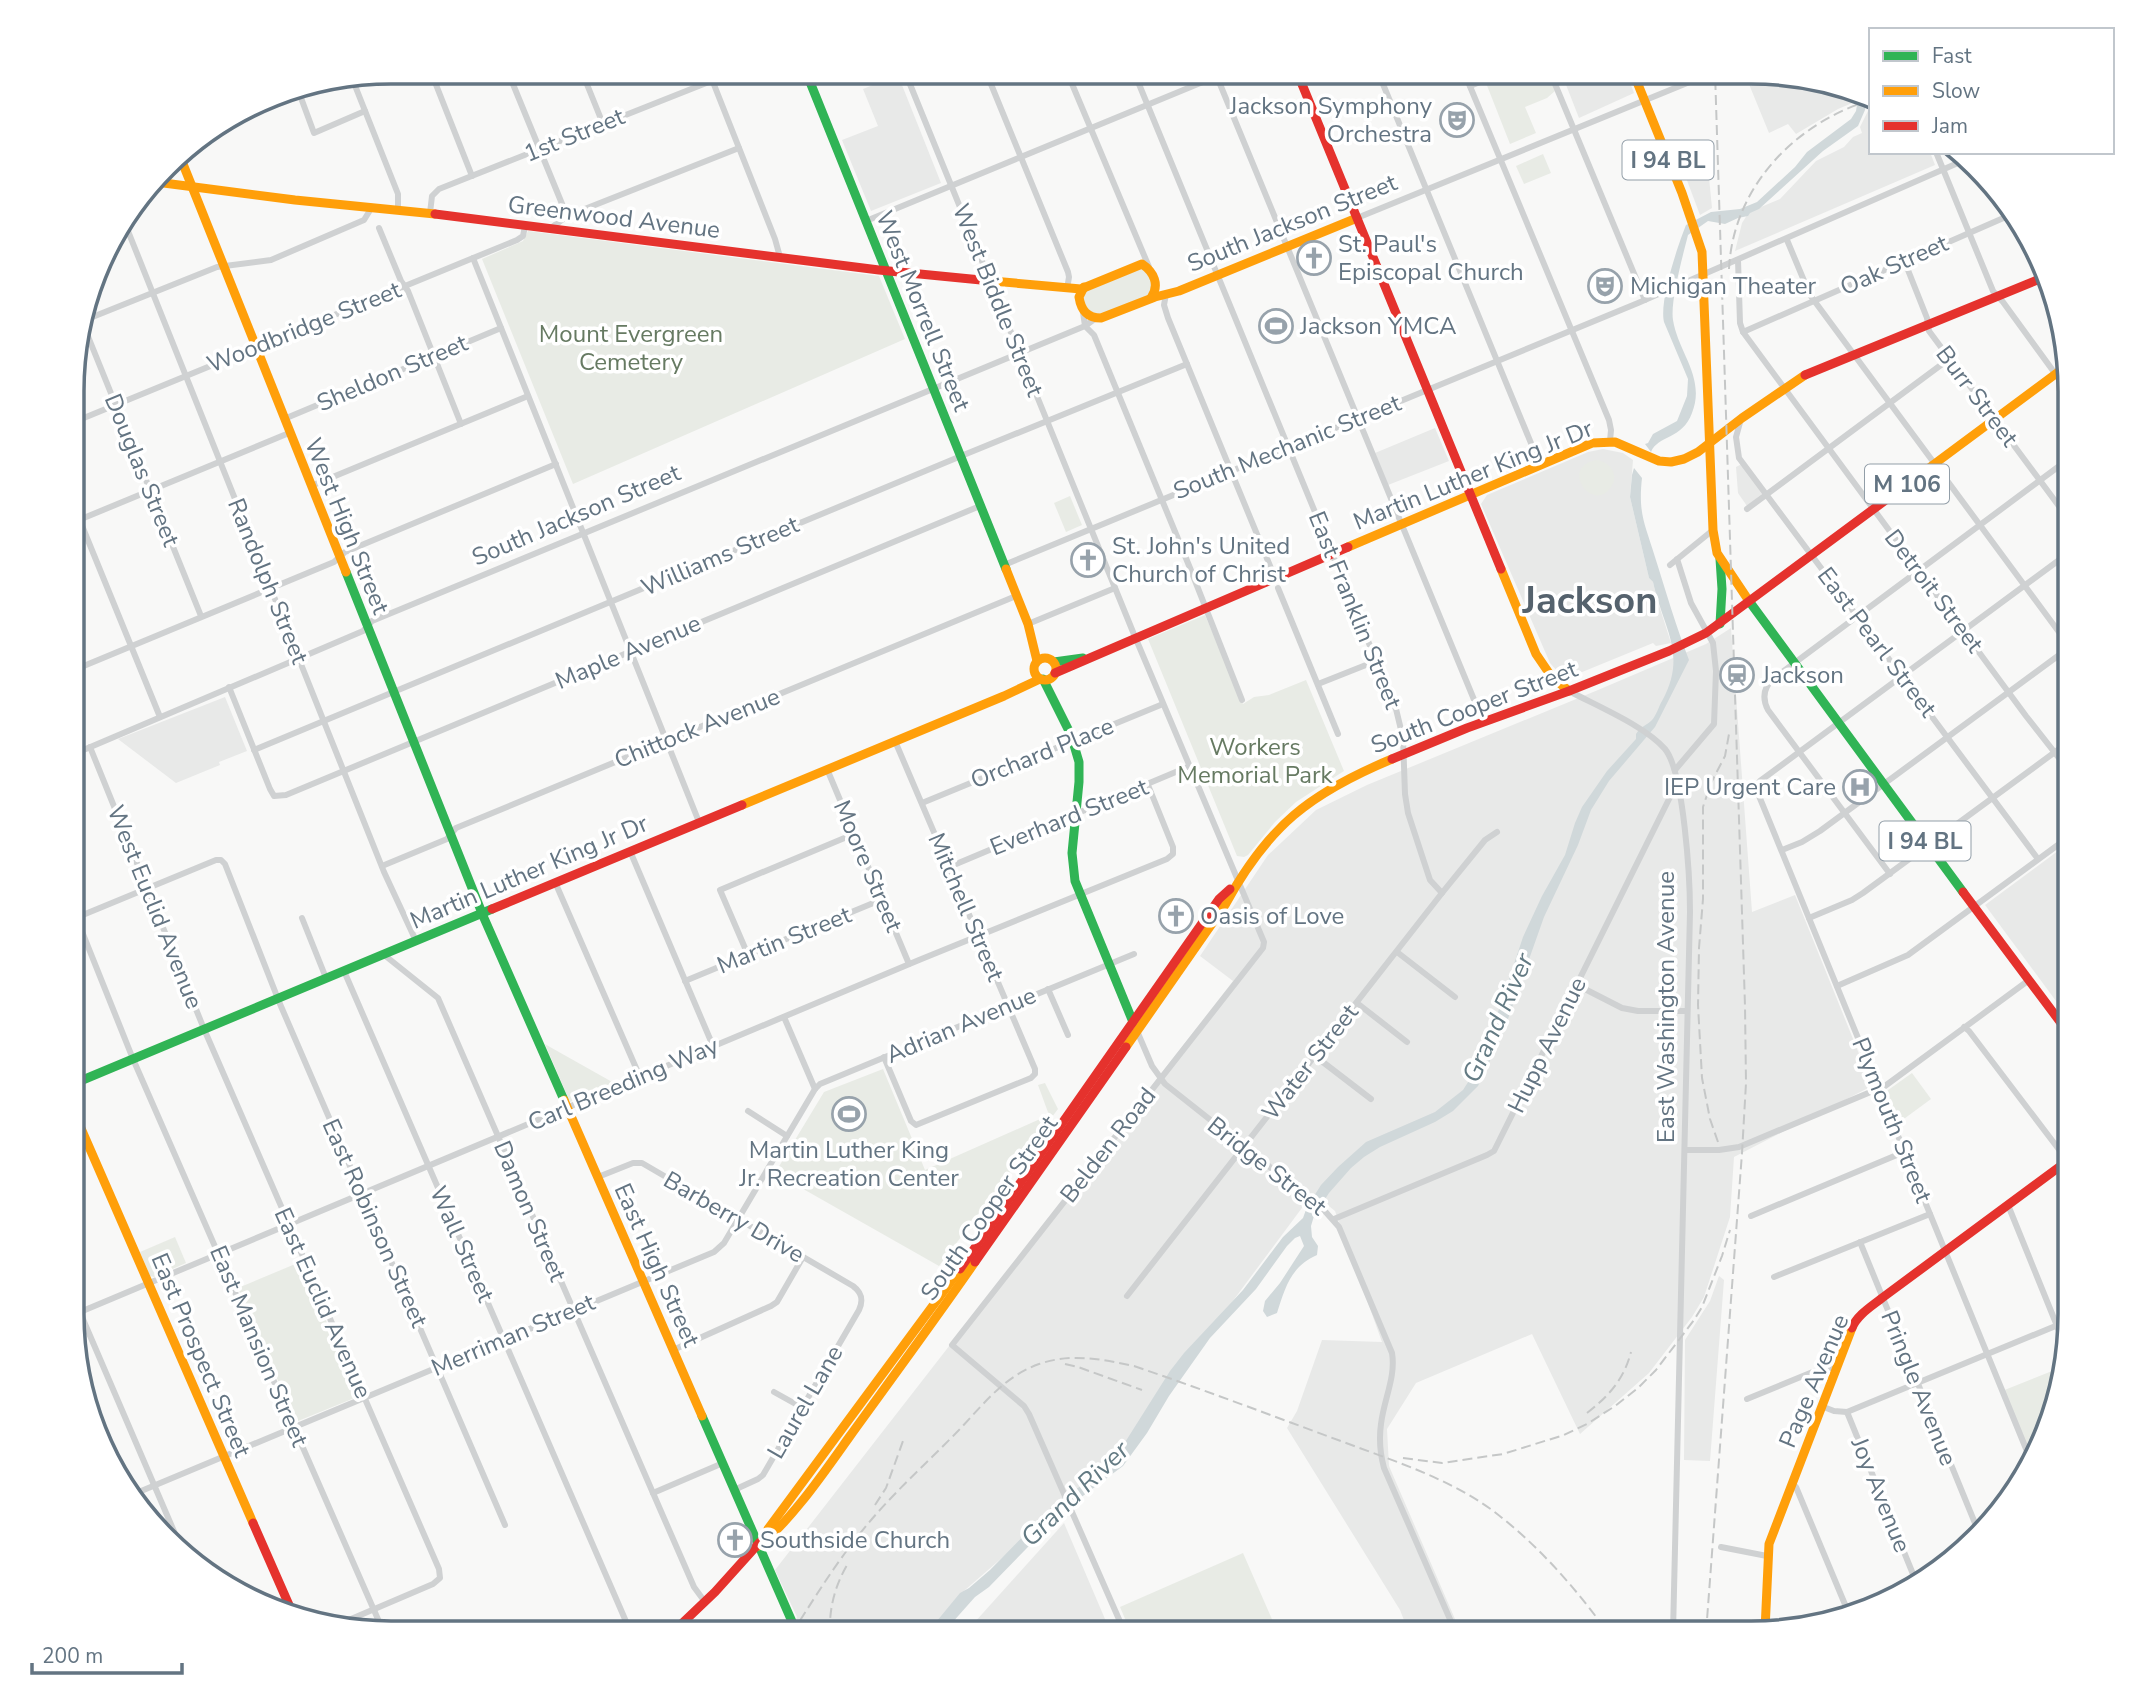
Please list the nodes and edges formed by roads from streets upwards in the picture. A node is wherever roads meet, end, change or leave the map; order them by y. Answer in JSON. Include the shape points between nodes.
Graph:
{"nodes":[{"id":1,"x":436,"y":84,"type":"edge"},
{"id":2,"x":513,"y":84,"type":"edge"},
{"id":3,"x":587,"y":84,"type":"edge"},
{"id":4,"x":702,"y":84,"type":"edge"},
{"id":5,"x":714,"y":84,"type":"edge"},
{"id":6,"x":811,"y":84,"type":"edge"},
{"id":7,"x":910,"y":84,"type":"edge"},
{"id":8,"x":991,"y":84,"type":"edge"},
{"id":9,"x":1072,"y":84,"type":"edge"},
{"id":10,"x":1139,"y":84,"type":"edge"},
{"id":11,"x":1194,"y":84,"type":"edge"},
{"id":12,"x":1220,"y":84,"type":"edge"},
{"id":13,"x":1302,"y":84,"type":"edge"},
{"id":14,"x":1383,"y":84,"type":"edge"},
{"id":15,"x":1475,"y":84,"type":"edge"},
{"id":16,"x":1555,"y":84,"type":"edge"},
{"id":17,"x":1638,"y":84,"type":"edge"},
{"id":18,"x":1683,"y":84,"type":"edge"},
{"id":19,"x":1470,"y":86,"type":"joint"},
{"id":20,"x":355,"y":87,"type":"edge"},
{"id":21,"x":300,"y":98,"type":"edge"},
{"id":22,"x":1644,"y":100,"type":"junction"},
{"id":23,"x":1147,"y":105,"type":"junction"},
{"id":24,"x":365,"y":111,"type":"junction"},
{"id":25,"x":603,"y":124,"type":"junction"},
{"id":26,"x":1090,"y":128,"type":"junction"},
{"id":27,"x":1574,"y":129,"type":"junction"},
{"id":28,"x":739,"y":148,"type":"junction"},
{"id":29,"x":540,"y":149,"type":"junction"},
{"id":30,"x":1937,"y":154,"type":"edge"},
{"id":31,"x":1021,"y":157,"type":"junction"},
{"id":32,"x":1501,"y":159,"type":"junction"},
{"id":33,"x":1957,"y":164,"type":"edge"},
{"id":34,"x":183,"y":166,"type":"edge"},
{"id":35,"x":1943,"y":170,"type":"junction"},
{"id":36,"x":472,"y":176,"type":"junction"},
{"id":37,"x":165,"y":183,"type":"edge"},
{"id":38,"x":951,"y":186,"type":"junction"},
{"id":39,"x":191,"y":187,"type":"junction"},
{"id":40,"x":1427,"y":190,"type":"junction"},
{"id":41,"x":372,"y":207,"type":"junction"},
{"id":42,"x":398,"y":209,"type":"junction"},
{"id":43,"x":430,"y":213,"type":"junction"},
{"id":44,"x":567,"y":216,"type":"junction"},
{"id":45,"x":1357,"y":218,"type":"junction"},
{"id":46,"x":2004,"y":218,"type":"edge"},
{"id":47,"x":866,"y":221,"type":"junction"},
{"id":48,"x":525,"y":226,"type":"junction"},
{"id":49,"x":379,"y":228,"type":"dead end"},
{"id":50,"x":551,"y":228,"type":"junction"},
{"id":51,"x":129,"y":233,"type":"edge"},
{"id":52,"x":1969,"y":233,"type":"junction"},
{"id":53,"x":1787,"y":240,"type":"junction"},
{"id":54,"x":1287,"y":247,"type":"junction"},
{"id":55,"x":780,"y":257,"type":"junction"},
{"id":56,"x":473,"y":258,"type":"junction"},
{"id":57,"x":1738,"y":260,"type":"junction"},
{"id":58,"x":1904,"y":260,"type":"junction"},
{"id":59,"x":1144,"y":263,"type":"junction"},
{"id":60,"x":223,"y":265,"type":"junction"},
{"id":61,"x":885,"y":270,"type":"junction"},
{"id":62,"x":1704,"y":274,"type":"junction"},
{"id":63,"x":1217,"y":275,"type":"junction"},
{"id":64,"x":2037,"y":280,"type":"edge"},
{"id":65,"x":989,"y":281,"type":"junction"},
{"id":66,"x":404,"y":286,"type":"junction"},
{"id":67,"x":1157,"y":286,"type":"junction"},
{"id":68,"x":1084,"y":288,"type":"junction"},
{"id":69,"x":1068,"y":289,"type":"junction"},
{"id":70,"x":152,"y":292,"type":"junction"},
{"id":71,"x":1166,"y":294,"type":"junction"},
{"id":72,"x":1998,"y":296,"type":"junction"},
{"id":73,"x":1151,"y":298,"type":"junction"},
{"id":74,"x":1645,"y":300,"type":"junction"},
{"id":75,"x":1814,"y":300,"type":"junction"},
{"id":76,"x":1081,"y":306,"type":"junction"},
{"id":77,"x":93,"y":318,"type":"edge"},
{"id":78,"x":1096,"y":318,"type":"junction"},
{"id":79,"x":1928,"y":325,"type":"junction"},
{"id":80,"x":1085,"y":326,"type":"junction"},
{"id":81,"x":500,"y":328,"type":"junction"},
{"id":82,"x":1571,"y":331,"type":"junction"},
{"id":83,"x":1743,"y":332,"type":"junction"},
{"id":84,"x":89,"y":336,"type":"edge"},
{"id":85,"x":256,"y":348,"type":"junction"},
{"id":86,"x":1019,"y":353,"type":"junction"},
{"id":87,"x":434,"y":355,"type":"junction"},
{"id":88,"x":1854,"y":355,"type":"junction"},
{"id":89,"x":1950,"y":359,"type":"junction"},
{"id":90,"x":1497,"y":362,"type":"junction"},
{"id":91,"x":1187,"y":364,"type":"junction"},
{"id":92,"x":2056,"y":374,"type":"joint"},
{"id":93,"x":185,"y":376,"type":"junction"},
{"id":94,"x":933,"y":388,"type":"junction"},
{"id":95,"x":1782,"y":388,"type":"junction"},
{"id":96,"x":1427,"y":390,"type":"junction"},
{"id":97,"x":1118,"y":392,"type":"junction"},
{"id":98,"x":528,"y":396,"type":"junction"},
{"id":99,"x":116,"y":404,"type":"junction"},
{"id":100,"x":1889,"y":404,"type":"junction"},
{"id":101,"x":84,"y":418,"type":"edge"},
{"id":102,"x":1742,"y":418,"type":"junction"},
{"id":103,"x":284,"y":419,"type":"junction"},
{"id":104,"x":1357,"y":419,"type":"junction"},
{"id":105,"x":1994,"y":419,"type":"junction"},
{"id":106,"x":1047,"y":421,"type":"junction"},
{"id":107,"x":461,"y":424,"type":"junction"},
{"id":108,"x":289,"y":433,"type":"junction"},
{"id":109,"x":1610,"y":441,"type":"junction"},
{"id":110,"x":1710,"y":443,"type":"junction"},
{"id":111,"x":1289,"y":448,"type":"junction"},
{"id":112,"x":1828,"y":449,"type":"junction"},
{"id":113,"x":960,"y":456,"type":"junction"},
{"id":114,"x":220,"y":461,"type":"junction"},
{"id":115,"x":556,"y":464,"type":"junction"},
{"id":116,"x":1934,"y":464,"type":"junction"},
{"id":117,"x":1540,"y":465,"type":"junction"},
{"id":118,"x":2058,"y":467,"type":"edge"},
{"id":119,"x":1231,"y":471,"type":"junction"},
{"id":120,"x":2040,"y":480,"type":"junction"},
{"id":121,"x":311,"y":486,"type":"junction"},
{"id":122,"x":150,"y":490,"type":"junction"},
{"id":123,"x":1470,"y":494,"type":"junction"},
{"id":124,"x":1767,"y":494,"type":"junction"},
{"id":125,"x":1162,"y":499,"type":"junction"},
{"id":126,"x":2058,"y":505,"type":"edge"},
{"id":127,"x":980,"y":506,"type":"junction"},
{"id":128,"x":1747,"y":509,"type":"dead end"},
{"id":129,"x":1873,"y":510,"type":"junction"},
{"id":130,"x":84,"y":517,"type":"edge"},
{"id":131,"x":1400,"y":524,"type":"junction"},
{"id":132,"x":1980,"y":525,"type":"junction"},
{"id":133,"x":1091,"y":528,"type":"junction"},
{"id":134,"x":1713,"y":530,"type":"junction"},
{"id":135,"x":583,"y":533,"type":"junction"},
{"id":136,"x":84,"y":536,"type":"edge"},
{"id":137,"x":1332,"y":553,"type":"junction"},
{"id":138,"x":1812,"y":555,"type":"junction"},
{"id":139,"x":339,"y":557,"type":"junction"},
{"id":140,"x":1720,"y":558,"type":"junction"},
{"id":141,"x":1676,"y":559,"type":"junction"},
{"id":142,"x":2058,"y":561,"type":"edge"},
{"id":143,"x":1004,"y":565,"type":"junction"},
{"id":144,"x":1670,"y":565,"type":"dead end"},
{"id":145,"x":1918,"y":570,"type":"junction"},
{"id":146,"x":1276,"y":583,"type":"junction"},
{"id":147,"x":2024,"y":586,"type":"junction"},
{"id":148,"x":271,"y":587,"type":"junction"},
{"id":149,"x":1115,"y":588,"type":"junction"},
{"id":150,"x":1016,"y":596,"type":"junction"},
{"id":151,"x":611,"y":601,"type":"junction"},
{"id":152,"x":1750,"y":602,"type":"junction"},
{"id":153,"x":1205,"y":608,"type":"junction"},
{"id":154,"x":201,"y":616,"type":"junction"},
{"id":155,"x":1858,"y":616,"type":"junction"},
{"id":156,"x":1720,"y":624,"type":"junction"},
{"id":157,"x":367,"y":626,"type":"junction"},
{"id":158,"x":1029,"y":628,"type":"junction"},
{"id":159,"x":2058,"y":631,"type":"edge"},
{"id":160,"x":1964,"y":632,"type":"junction"},
{"id":161,"x":1706,"y":633,"type":"junction"},
{"id":162,"x":1136,"y":638,"type":"junction"},
{"id":163,"x":132,"y":646,"type":"junction"},
{"id":164,"x":631,"y":651,"type":"junction"},
{"id":165,"x":1095,"y":655,"type":"junction"},
{"id":166,"x":2058,"y":656,"type":"edge"},
{"id":167,"x":299,"y":658,"type":"junction"},
{"id":168,"x":1043,"y":662,"type":"junction"},
{"id":169,"x":1376,"y":662,"type":"junction"},
{"id":170,"x":1794,"y":663,"type":"junction"},
{"id":171,"x":84,"y":666,"type":"edge"},
{"id":172,"x":1903,"y":676,"type":"junction"},
{"id":173,"x":1048,"y":677,"type":"junction"},
{"id":174,"x":1318,"y":684,"type":"junction"},
{"id":175,"x":229,"y":687,"type":"junction"},
{"id":176,"x":1569,"y":691,"type":"junction"},
{"id":177,"x":394,"y":692,"type":"junction"},
{"id":178,"x":2009,"y":693,"type":"junction"},
{"id":179,"x":1000,"y":696,"type":"junction"},
{"id":180,"x":1242,"y":701,"type":"dead end"},
{"id":181,"x":1475,"y":702,"type":"dead end"},
{"id":182,"x":1163,"y":704,"type":"junction"},
{"id":183,"x":160,"y":717,"type":"junction"},
{"id":184,"x":324,"y":721,"type":"junction"},
{"id":185,"x":1839,"y":724,"type":"junction"},
{"id":186,"x":1338,"y":734,"type":"dead end"},
{"id":187,"x":1948,"y":737,"type":"junction"},
{"id":188,"x":1072,"y":740,"type":"junction"},
{"id":189,"x":414,"y":741,"type":"junction"},
{"id":190,"x":666,"y":741,"type":"junction"},
{"id":191,"x":895,"y":741,"type":"junction"},
{"id":192,"x":90,"y":747,"type":"junction"},
{"id":193,"x":2058,"y":749,"type":"edge"},
{"id":194,"x":84,"y":750,"type":"edge"},
{"id":195,"x":254,"y":750,"type":"junction"},
{"id":196,"x":2053,"y":753,"type":"junction"},
{"id":197,"x":1403,"y":754,"type":"junction"},
{"id":198,"x":1800,"y":754,"type":"junction"},
{"id":199,"x":2058,"y":759,"type":"edge"},
{"id":200,"x":1190,"y":766,"type":"junction"},
{"id":201,"x":827,"y":769,"type":"junction"},
{"id":202,"x":1675,"y":770,"type":"junction"},
{"id":203,"x":344,"y":771,"type":"junction"},
{"id":204,"x":1678,"y":782,"type":"junction"},
{"id":205,"x":1148,"y":785,"type":"junction"},
{"id":206,"x":1884,"y":785,"type":"junction"},
{"id":207,"x":1993,"y":797,"type":"junction"},
{"id":208,"x":922,"y":803,"type":"junction"},
{"id":209,"x":1845,"y":813,"type":"junction"},
{"id":210,"x":1076,"y":814,"type":"junction"},
{"id":211,"x":699,"y":822,"type":"junction"},
{"id":212,"x":1497,"y":832,"type":"dead end"},
{"id":213,"x":450,"y":833,"type":"junction"},
{"id":214,"x":854,"y":834,"type":"junction"},
{"id":215,"x":1929,"y":845,"type":"junction"},
{"id":216,"x":2058,"y":845,"type":"edge"},
{"id":217,"x":1782,"y":850,"type":"junction"},
{"id":218,"x":630,"y":851,"type":"junction"},
{"id":219,"x":2038,"y":859,"type":"junction"},
{"id":220,"x":382,"y":866,"type":"junction"},
{"id":221,"x":949,"y":867,"type":"junction"},
{"id":222,"x":1890,"y":874,"type":"junction"},
{"id":223,"x":1238,"y":881,"type":"junction"},
{"id":224,"x":555,"y":882,"type":"junction"},
{"id":225,"x":147,"y":889,"type":"junction"},
{"id":226,"x":1442,"y":893,"type":"junction"},
{"id":227,"x":1080,"y":895,"type":"junction"},
{"id":228,"x":883,"y":899,"type":"junction"},
{"id":229,"x":1975,"y":907,"type":"junction"},
{"id":230,"x":482,"y":912,"type":"junction"},
{"id":231,"x":84,"y":914,"type":"edge"},
{"id":232,"x":302,"y":918,"type":"dead end"},
{"id":233,"x":1809,"y":918,"type":"junction"},
{"id":234,"x":978,"y":936,"type":"junction"},
{"id":235,"x":84,"y":940,"type":"edge"},
{"id":236,"x":416,"y":941,"type":"junction"},
{"id":237,"x":1264,"y":945,"type":"joint"},
{"id":238,"x":1397,"y":952,"type":"junction"},
{"id":239,"x":383,"y":954,"type":"junction"},
{"id":240,"x":1134,"y":954,"type":"dead end"},
{"id":241,"x":748,"y":955,"type":"junction"},
{"id":242,"x":909,"y":964,"type":"junction"},
{"id":243,"x":1109,"y":964,"type":"junction"},
{"id":244,"x":344,"y":971,"type":"junction"},
{"id":245,"x":326,"y":978,"type":"junction"},
{"id":246,"x":2029,"y":980,"type":"junction"},
{"id":247,"x":685,"y":981,"type":"junction"},
{"id":248,"x":1577,"y":985,"type":"junction"},
{"id":249,"x":1838,"y":986,"type":"junction"},
{"id":250,"x":1048,"y":989,"type":"junction"},
{"id":251,"x":1455,"y":997,"type":"dead end"},
{"id":252,"x":277,"y":998,"type":"junction"},
{"id":253,"x":1357,"y":1003,"type":"junction"},
{"id":254,"x":1008,"y":1006,"type":"junction"},
{"id":255,"x":1687,"y":1011,"type":"junction"},
{"id":256,"x":784,"y":1017,"type":"junction"},
{"id":257,"x":2058,"y":1019,"type":"edge"},
{"id":258,"x":1135,"y":1026,"type":"junction"},
{"id":259,"x":1964,"y":1027,"type":"junction"},
{"id":260,"x":204,"y":1028,"type":"junction"},
{"id":261,"x":1068,"y":1035,"type":"dead end"},
{"id":262,"x":1407,"y":1042,"type":"dead end"},
{"id":263,"x":713,"y":1046,"type":"junction"},
{"id":264,"x":1315,"y":1056,"type":"junction"},
{"id":265,"x":884,"y":1057,"type":"junction"},
{"id":266,"x":133,"y":1059,"type":"junction"},
{"id":267,"x":639,"y":1077,"type":"junction"},
{"id":268,"x":84,"y":1079,"type":"edge"},
{"id":269,"x":1160,"y":1080,"type":"junction"},
{"id":270,"x":1879,"y":1088,"type":"junction"},
{"id":271,"x":815,"y":1089,"type":"junction"},
{"id":272,"x":1371,"y":1099,"type":"dead end"},
{"id":273,"x":568,"y":1108,"type":"junction"},
{"id":274,"x":748,"y":1111,"type":"dead end"},
{"id":275,"x":84,"y":1135,"type":"edge"},
{"id":276,"x":787,"y":1136,"type":"junction"},
{"id":277,"x":498,"y":1137,"type":"junction"},
{"id":278,"x":1244,"y":1147,"type":"junction"},
{"id":279,"x":2058,"y":1147,"type":"edge"},
{"id":280,"x":1685,"y":1150,"type":"junction"},
{"id":281,"x":1904,"y":1152,"type":"junction"},
{"id":282,"x":428,"y":1166,"type":"junction"},
{"id":283,"x":2058,"y":1169,"type":"edge"},
{"id":284,"x":598,"y":1177,"type":"junction"},
{"id":285,"x":362,"y":1195,"type":"junction"},
{"id":286,"x":2008,"y":1205,"type":"junction"},
{"id":287,"x":1930,"y":1214,"type":"junction"},
{"id":288,"x":1751,"y":1216,"type":"dead end"},
{"id":289,"x":1334,"y":1219,"type":"junction"},
{"id":290,"x":738,"y":1220,"type":"junction"},
{"id":291,"x":289,"y":1224,"type":"junction"},
{"id":292,"x":1860,"y":1242,"type":"junction"},
{"id":293,"x":1945,"y":1252,"type":"junction"},
{"id":294,"x":219,"y":1254,"type":"junction"},
{"id":295,"x":803,"y":1257,"type":"junction"},
{"id":296,"x":1774,"y":1277,"type":"dead end"},
{"id":297,"x":643,"y":1280,"type":"junction"},
{"id":298,"x":149,"y":1283,"type":"junction"},
{"id":299,"x":1127,"y":1296,"type":"dead end"},
{"id":300,"x":1882,"y":1298,"type":"junction"},
{"id":301,"x":862,"y":1299,"type":"joint"},
{"id":302,"x":84,"y":1310,"type":"edge"},
{"id":303,"x":573,"y":1310,"type":"junction"},
{"id":304,"x":2057,"y":1325,"type":"joint"},
{"id":305,"x":85,"y":1332,"type":"edge"},
{"id":306,"x":504,"y":1340,"type":"junction"},
{"id":307,"x":673,"y":1350,"type":"junction"},
{"id":308,"x":1987,"y":1354,"type":"junction"},
{"id":309,"x":438,"y":1367,"type":"junction"},
{"id":310,"x":1836,"y":1369,"type":"junction"},
{"id":311,"x":1917,"y":1382,"type":"junction"},
{"id":312,"x":774,"y":1392,"type":"dead end"},
{"id":313,"x":364,"y":1397,"type":"junction"},
{"id":314,"x":1747,"y":1399,"type":"dead end"},
{"id":315,"x":1821,"y":1406,"type":"junction"},
{"id":316,"x":801,"y":1408,"type":"junction"},
{"id":317,"x":1847,"y":1412,"type":"junction"},
{"id":318,"x":294,"y":1427,"type":"junction"},
{"id":319,"x":2026,"y":1449,"type":"edge"},
{"id":320,"x":224,"y":1456,"type":"junction"},
{"id":321,"x":723,"y":1464,"type":"junction"},
{"id":322,"x":1792,"y":1483,"type":"junction"},
{"id":323,"x":155,"y":1485,"type":"junction"},
{"id":324,"x":734,"y":1490,"type":"junction"},
{"id":325,"x":141,"y":1491,"type":"edge"},
{"id":326,"x":653,"y":1493,"type":"junction"},
{"id":327,"x":1975,"y":1523,"type":"edge"},
{"id":328,"x":505,"y":1525,"type":"dead end"},
{"id":329,"x":175,"y":1532,"type":"edge"},
{"id":330,"x":758,"y":1546,"type":"junction"},
{"id":331,"x":1721,"y":1547,"type":"dead end"},
{"id":332,"x":1767,"y":1556,"type":"junction"},
{"id":333,"x":1913,"y":1574,"type":"edge"},
{"id":334,"x":705,"y":1602,"type":"junction"},
{"id":335,"x":288,"y":1603,"type":"edge"},
{"id":336,"x":1846,"y":1606,"type":"edge"},
{"id":337,"x":374,"y":1609,"type":"junction"},
{"id":338,"x":353,"y":1618,"type":"edge"},
{"id":339,"x":379,"y":1620,"type":"edge"},
{"id":340,"x":1765,"y":1620,"type":"edge"},
{"id":341,"x":626,"y":1621,"type":"edge"},
{"id":342,"x":685,"y":1621,"type":"edge"},
{"id":343,"x":792,"y":1621,"type":"edge"},
{"id":344,"x":1120,"y":1621,"type":"edge"},
{"id":345,"x":1451,"y":1621,"type":"edge"},
{"id":346,"x":1673,"y":1621,"type":"edge"}],
"edges":[{"from":1,"to":36,"type":"street"},
{"from":2,"to":29,"type":"street"},
{"from":3,"to":25,"type":"street"},
{"from":4,"to":25,"type":"street","name":"1st Street"},
{"from":5,"to":28,"type":"street"},
{"from":6,"to":47,"type":"street","name":"West Morrell Street"},
{"from":7,"to":38,"type":"street","name":"West Biddle Street"},
{"from":8,"to":31,"type":"street"},
{"from":9,"to":26,"type":"street"},
{"from":10,"to":23,"type":"street","name":"East Franklin Street"},
{"from":11,"to":23,"type":"street"},
{"from":12,"to":54,"type":"street"},
{"from":13,"to":45,"type":"street","name":"East Washington Avenue"},
{"from":14,"to":40,"type":"street"},
{"from":15,"to":19,"type":"street"},
{"from":16,"to":27,"type":"street"},
{"from":17,"to":22,"type":"street","number":"I 94 BL"},
{"from":18,"to":22,"type":"street","name":"South Jackson Street"},
{"from":19,"to":32,"type":"street"},
{"from":20,"to":24,"type":"street"},
{"from":21,"to":24,"type":"street","via":[[314,133]]},
{"from":22,"to":27,"type":"street","name":"South Jackson Street"},
{"from":22,"to":62,"type":"street","number":"I 94 BL","via":[[1692,219]]},
{"from":23,"to":26,"type":"street"},
{"from":23,"to":63,"type":"street","name":"East Franklin Street"},
{"from":24,"to":42,"type":"street","via":[[398,194]]},
{"from":25,"to":29,"type":"street","name":"1st Street"},
{"from":26,"to":31,"type":"street"},
{"from":26,"to":59,"type":"street"},
{"from":27,"to":32,"type":"street","name":"South Jackson Street"},
{"from":27,"to":74,"type":"street"},
{"from":28,"to":44,"type":"street"},
{"from":28,"to":55,"type":"street"},
{"from":29,"to":36,"type":"street","name":"1st Street"},
{"from":29,"to":44,"type":"street"},
{"from":30,"to":35,"type":"street"},
{"from":31,"to":38,"type":"street"},
{"from":31,"to":69,"type":"street","via":[[1068,272]]},
{"from":32,"to":40,"type":"street","name":"South Jackson Street"},
{"from":32,"to":82,"type":"street"},
{"from":33,"to":35,"type":"street","name":"South Mechanic Street"},
{"from":34,"to":39,"type":"street","name":"West High Street"},
{"from":35,"to":52,"type":"street"},
{"from":35,"to":53,"type":"street","name":"South Mechanic Street"},
{"from":36,"to":43,"type":"street","name":"1st Street","via":[[435,192]]},
{"from":37,"to":39,"type":"street","name":"Greenwood Avenue"},
{"from":38,"to":47,"type":"street"},
{"from":38,"to":65,"type":"street","name":"West Biddle Street"},
{"from":39,"to":41,"type":"street","name":"Greenwood Avenue"},
{"from":39,"to":60,"type":"street","name":"West High Street"},
{"from":40,"to":45,"type":"street","name":"South Jackson Street"},
{"from":40,"to":90,"type":"street"},
{"from":41,"to":42,"type":"street","name":"Greenwood Avenue"},
{"from":41,"to":60,"type":"street","via":[[364,220],[271,260]]},
{"from":42,"to":43,"type":"street","name":"Greenwood Avenue"},
{"from":43,"to":48,"type":"street","name":"Greenwood Avenue"},
{"from":44,"to":50,"type":"street"},
{"from":45,"to":54,"type":"street","name":"South Jackson Street"},
{"from":45,"to":96,"type":"street","name":"East Washington Avenue"},
{"from":46,"to":52,"type":"street","name":"Oak Street"},
{"from":47,"to":61,"type":"street","name":"West Morrell Street"},
{"from":48,"to":50,"type":"street","name":"Greenwood Avenue"},
{"from":48,"to":56,"type":"street","name":"Woodbridge Street","via":[[520,239]]},
{"from":49,"to":66,"type":"street"},
{"from":50,"to":55,"type":"street","name":"Greenwood Avenue"},
{"from":51,"to":70,"type":"street","name":"Randolph Street"},
{"from":52,"to":58,"type":"street","name":"Oak Street"},
{"from":52,"to":72,"type":"street"},
{"from":53,"to":57,"type":"street","name":"South Mechanic Street"},
{"from":53,"to":75,"type":"street"},
{"from":54,"to":63,"type":"street","name":"South Jackson Street"},
{"from":54,"to":104,"type":"street"},
{"from":55,"to":61,"type":"street","name":"Greenwood Avenue"},
{"from":56,"to":66,"type":"street","name":"Woodbridge Street"},
{"from":56,"to":81,"type":"street"},
{"from":57,"to":62,"type":"street","name":"South Mechanic Street"},
{"from":57,"to":83,"type":"street","name":"Detroit Street"},
{"from":58,"to":75,"type":"street","name":"Oak Street"},
{"from":58,"to":79,"type":"street","name":"Burr Street"},
{"from":59,"to":67,"type":"street"},
{"from":59,"to":68,"type":"street","name":"Greenwood Avenue"},
{"from":60,"to":70,"type":"street"},
{"from":60,"to":85,"type":"street","name":"West High Street"},
{"from":61,"to":65,"type":"street","name":"Greenwood Avenue"},
{"from":61,"to":94,"type":"street","name":"West Morrell Street"},
{"from":62,"to":74,"type":"street","name":"South Mechanic Street"},
{"from":62,"to":110,"type":"street","number":"I 94 BL"},
{"from":63,"to":71,"type":"street","name":"South Jackson Street"},
{"from":63,"to":111,"type":"street","name":"East Franklin Street"},
{"from":64,"to":72,"type":"street","name":"Martin Luther King Jr Dr"},
{"from":65,"to":69,"type":"street","name":"Greenwood Avenue"},
{"from":65,"to":86,"type":"street","name":"West Biddle Street"},
{"from":66,"to":85,"type":"street","name":"Woodbridge Street"},
{"from":66,"to":87,"type":"street"},
{"from":67,"to":71,"type":"street"},
{"from":67,"to":73,"type":"street"},
{"from":68,"to":69,"type":"street","name":"Greenwood Avenue"},
{"from":68,"to":76,"type":"street"},
{"from":69,"to":76,"type":"street"},
{"from":70,"to":77,"type":"street"},
{"from":70,"to":93,"type":"street","name":"Randolph Street"},
{"from":71,"to":73,"type":"street","name":"South Jackson Street"},
{"from":71,"to":91,"type":"street","via":[[1166,312]]},
{"from":72,"to":79,"type":"street","name":"Martin Luther King Jr Dr"},
{"from":72,"to":92,"type":"street"},
{"from":73,"to":78,"type":"street","name":"South Jackson Street"},
{"from":74,"to":82,"type":"street","name":"South Mechanic Street"},
{"from":75,"to":83,"type":"street","name":"Oak Street"},
{"from":75,"to":88,"type":"street"},
{"from":76,"to":78,"type":"street"},
{"from":76,"to":80,"type":"street"},
{"from":78,"to":80,"type":"street","name":"South Jackson Street"},
{"from":79,"to":88,"type":"street","name":"Martin Luther King Jr Dr"},
{"from":79,"to":89,"type":"street","name":"Burr Street"},
{"from":80,"to":86,"type":"street","name":"South Jackson Street"},
{"from":80,"to":97,"type":"street","via":[[1094,335]]},
{"from":81,"to":87,"type":"street","name":"Sheldon Street"},
{"from":81,"to":98,"type":"street"},
{"from":82,"to":90,"type":"street","name":"South Mechanic Street"},
{"from":82,"to":109,"type":"street","via":[[1610,424]]},
{"from":83,"to":95,"type":"street","name":"Detroit Street"},
{"from":84,"to":99,"type":"street","name":"Douglas Street"},
{"from":85,"to":93,"type":"street","name":"Woodbridge Street"},
{"from":85,"to":103,"type":"street","name":"West High Street"},
{"from":86,"to":94,"type":"street","name":"South Jackson Street"},
{"from":86,"to":106,"type":"street","name":"West Biddle Street"},
{"from":87,"to":103,"type":"street","name":"Sheldon Street"},
{"from":87,"to":107,"type":"street"},
{"from":88,"to":95,"type":"street","name":"Martin Luther King Jr Dr"},
{"from":88,"to":100,"type":"street"},
{"from":89,"to":100,"type":"street"},
{"from":89,"to":105,"type":"street","name":"Burr Street"},
{"from":90,"to":96,"type":"street","name":"South Mechanic Street"},
{"from":90,"to":117,"type":"street"},
{"from":91,"to":97,"type":"street","name":"Williams Street"},
{"from":91,"to":119,"type":"street"},
{"from":92,"to":105,"type":"street","number":"M 106"},
{"from":93,"to":99,"type":"street","name":"Woodbridge Street"},
{"from":93,"to":114,"type":"street","name":"Randolph Street"},
{"from":94,"to":113,"type":"street","name":"West Morrell Street"},
{"from":94,"to":135,"type":"street","name":"South Jackson Street"},
{"from":95,"to":102,"type":"street","name":"Martin Luther King Jr Dr"},
{"from":95,"to":112,"type":"street","name":"Detroit Street"},
{"from":96,"to":104,"type":"street","name":"South Mechanic Street"},
{"from":96,"to":123,"type":"street","name":"East Washington Avenue"},
{"from":97,"to":106,"type":"street","name":"Williams Street"},
{"from":97,"to":125,"type":"street"},
{"from":98,"to":107,"type":"street"},
{"from":98,"to":115,"type":"street"},
{"from":99,"to":101,"type":"street","name":"Woodbridge Street"},
{"from":99,"to":122,"type":"street","name":"Douglas Street"},
{"from":100,"to":112,"type":"street"},
{"from":100,"to":116,"type":"street"},
{"from":102,"to":110,"type":"street","name":"Martin Luther King Jr Dr"},
{"from":102,"to":124,"type":"street","name":"East Pearl Street","via":[[1736,437],[1738,454]]},
{"from":103,"to":108,"type":"street","name":"West High Street"},
{"from":104,"to":111,"type":"street","name":"South Mechanic Street"},
{"from":104,"to":131,"type":"street"},
{"from":105,"to":116,"type":"street","number":"M 106"},
{"from":105,"to":120,"type":"street","name":"Burr Street"},
{"from":106,"to":113,"type":"street","name":"Williams Street"},
{"from":106,"to":133,"type":"street","name":"West Biddle Street"},
{"from":107,"to":121,"type":"street"},
{"from":108,"to":114,"type":"street"},
{"from":108,"to":121,"type":"street","name":"West High Street"},
{"from":109,"to":110,"type":"street","name":"Martin Luther King Jr Dr","via":[[1667,462],[1688,458]]},
{"from":109,"to":117,"type":"street","name":"Martin Luther King Jr Dr","via":[[1592,443]]},
{"from":110,"to":134,"type":"street","number":"I 94 BL"},
{"from":111,"to":119,"type":"street","name":"South Mechanic Street"},
{"from":111,"to":137,"type":"street","name":"East Franklin Street"},
{"from":112,"to":124,"type":"street"},
{"from":112,"to":129,"type":"street","name":"Detroit Street"},
{"from":113,"to":127,"type":"street","name":"West Morrell Street"},
{"from":113,"to":151,"type":"street","name":"Williams Street"},
{"from":114,"to":122,"type":"street"},
{"from":114,"to":148,"type":"street","name":"Randolph Street"},
{"from":115,"to":135,"type":"street"},
{"from":115,"to":139,"type":"street"},
{"from":116,"to":129,"type":"street","number":"M 106"},
{"from":116,"to":132,"type":"street"},
{"from":117,"to":123,"type":"street","name":"Martin Luther King Jr Dr"},
{"from":118,"to":120,"type":"street"},
{"from":119,"to":125,"type":"street","name":"South Mechanic Street"},
{"from":119,"to":146,"type":"street"},
{"from":120,"to":126,"type":"street","name":"Burr Street"},
{"from":120,"to":132,"type":"street"},
{"from":121,"to":139,"type":"street","name":"West High Street"},
{"from":122,"to":130,"type":"street"},
{"from":122,"to":154,"type":"street","name":"Douglas Street"},
{"from":123,"to":131,"type":"street","name":"Martin Luther King Jr Dr"},
{"from":123,"to":176,"type":"street","name":"East Washington Avenue","via":[[1539,659]]},
{"from":124,"to":128,"type":"street"},
{"from":124,"to":138,"type":"street","name":"East Pearl Street"},
{"from":125,"to":133,"type":"street","name":"South Mechanic Street"},
{"from":125,"to":153,"type":"street"},
{"from":127,"to":143,"type":"street","name":"West Morrell Street"},
{"from":127,"to":164,"type":"street","name":"Maple Avenue"},
{"from":129,"to":138,"type":"street","number":"M 106"},
{"from":129,"to":145,"type":"street","name":"Detroit Street"},
{"from":131,"to":137,"type":"street","name":"Martin Luther King Jr Dr"},
{"from":131,"to":181,"type":"street"},
{"from":132,"to":145,"type":"street"},
{"from":132,"to":147,"type":"street"},
{"from":133,"to":143,"type":"street","name":"South Mechanic Street"},
{"from":133,"to":149,"type":"street","name":"West Biddle Street"},
{"from":134,"to":140,"type":"street","number":"I 94 BL"},
{"from":134,"to":141,"type":"street"},
{"from":135,"to":151,"type":"street"},
{"from":135,"to":157,"type":"street","name":"South Jackson Street"},
{"from":136,"to":163,"type":"street"},
{"from":137,"to":146,"type":"street","name":"Martin Luther King Jr Dr"},
{"from":137,"to":169,"type":"street","name":"East Franklin Street"},
{"from":138,"to":152,"type":"street","number":"M 106"},
{"from":138,"to":155,"type":"street","name":"East Pearl Street"},
{"from":139,"to":148,"type":"street"},
{"from":139,"to":157,"type":"street","name":"West High Street"},
{"from":140,"to":152,"type":"street","number":"I 94 BL"},
{"from":140,"to":156,"type":"street"},
{"from":141,"to":144,"type":"street"},
{"from":141,"to":161,"type":"street"},
{"from":142,"to":147,"type":"street"},
{"from":143,"to":150,"type":"street","name":"West Morrell Street"},
{"from":145,"to":155,"type":"street"},
{"from":145,"to":160,"type":"street","name":"Detroit Street"},
{"from":146,"to":153,"type":"street","name":"Martin Luther King Jr Dr"},
{"from":146,"to":174,"type":"street"},
{"from":147,"to":159,"type":"street"},
{"from":147,"to":160,"type":"street"},
{"from":148,"to":154,"type":"street"},
{"from":148,"to":167,"type":"street","name":"Randolph Street"},
{"from":149,"to":158,"type":"street"},
{"from":149,"to":162,"type":"street","name":"West Biddle Street"},
{"from":150,"to":158,"type":"street","name":"West Morrell Street"},
{"from":150,"to":190,"type":"street","name":"Chittock Avenue"},
{"from":151,"to":164,"type":"street"},
{"from":151,"to":177,"type":"street","name":"Williams Street"},
{"from":152,"to":156,"type":"street","name":"South Cooper Street"},
{"from":152,"to":170,"type":"street","number":"I 94 BL"},
{"from":153,"to":162,"type":"street","name":"Martin Luther King Jr Dr"},
{"from":153,"to":180,"type":"street"},
{"from":154,"to":163,"type":"street"},
{"from":155,"to":170,"type":"street"},
{"from":155,"to":172,"type":"street","name":"East Pearl Street"},
{"from":156,"to":161,"type":"street","name":"South Cooper Street"},
{"from":157,"to":167,"type":"street","name":"South Jackson Street"},
{"from":157,"to":177,"type":"street","name":"West High Street"},
{"from":158,"to":168,"type":"street","name":"West Morrell Street"},
{"from":160,"to":172,"type":"street"},
{"from":160,"to":178,"type":"street","name":"Detroit Street"},
{"from":161,"to":176,"type":"street","name":"South Cooper Street"},
{"from":161,"to":202,"type":"street","via":[[1716,659],[1714,724]]},
{"from":162,"to":165,"type":"street","name":"Martin Luther King Jr Dr"},
{"from":162,"to":182,"type":"street","name":"West Biddle Street"},
{"from":163,"to":171,"type":"street"},
{"from":163,"to":183,"type":"street"},
{"from":164,"to":189,"type":"street","name":"Maple Avenue"},
{"from":164,"to":190,"type":"street"},
{"from":165,"to":168,"type":"street","name":"Martin Luther King Jr Dr"},
{"from":165,"to":173,"type":"street","name":"Martin Luther King Jr Dr"},
{"from":166,"to":178,"type":"street"},
{"from":167,"to":175,"type":"street","name":"South Jackson Street"},
{"from":167,"to":184,"type":"street","name":"Randolph Street"},
{"from":168,"to":173,"type":"street","via":[[1056,667]]},
{"from":168,"to":173,"type":"street","name":"West Morrell Street","via":[[1035,675]]},
{"from":168,"to":179,"type":"street","name":"Martin Luther King Jr Dr","via":[[1025,681]]},
{"from":169,"to":174,"type":"street"},
{"from":169,"to":197,"type":"street","name":"East Franklin Street","via":[[1398,715]]},
{"from":170,"to":185,"type":"street","number":"I 94 BL"},
{"from":170,"to":198,"type":"street","via":[[1770,681],[1764,703]]},
{"from":172,"to":185,"type":"street"},
{"from":172,"to":187,"type":"street","name":"East Pearl Street"},
{"from":173,"to":179,"type":"street","name":"Martin Luther King Jr Dr"},
{"from":173,"to":188,"type":"street","name":"West Morrell Street"},
{"from":174,"to":186,"type":"street"},
{"from":175,"to":183,"type":"street","name":"South Jackson Street"},
{"from":175,"to":195,"type":"street"},
{"from":176,"to":197,"type":"street","name":"South Cooper Street"},
{"from":176,"to":202,"type":"street","name":"East Washington Avenue","via":[[1651,737],[1667,752]]},
{"from":177,"to":184,"type":"street","name":"Williams Street"},
{"from":177,"to":189,"type":"street","name":"West High Street"},
{"from":178,"to":187,"type":"street"},
{"from":178,"to":196,"type":"street","name":"Detroit Street"},
{"from":179,"to":191,"type":"street","name":"Martin Luther King Jr Dr"},
{"from":182,"to":188,"type":"street","name":"Orchard Place"},
{"from":182,"to":200,"type":"street","name":"West Biddle Street"},
{"from":183,"to":192,"type":"street","name":"South Jackson Street"},
{"from":184,"to":195,"type":"street","name":"Williams Street"},
{"from":184,"to":203,"type":"street","name":"Randolph Street"},
{"from":185,"to":198,"type":"street"},
{"from":185,"to":206,"type":"street","number":"I 94 BL"},
{"from":187,"to":206,"type":"street"},
{"from":187,"to":207,"type":"street","name":"East Pearl Street"},
{"from":188,"to":208,"type":"street","name":"Orchard Place"},
{"from":188,"to":210,"type":"street","name":"West Morrell Street","via":[[1079,769]]},
{"from":189,"to":203,"type":"street","name":"Maple Avenue"},
{"from":189,"to":213,"type":"street","name":"West High Street"},
{"from":190,"to":211,"type":"street"},
{"from":190,"to":213,"type":"street","name":"Chittock Avenue"},
{"from":191,"to":201,"type":"street","name":"Martin Luther King Jr Dr"},
{"from":191,"to":208,"type":"street","name":"Mitchell Street"},
{"from":192,"to":194,"type":"street","name":"South Jackson Street"},
{"from":192,"to":225,"type":"street","name":"West Euclid Avenue"},
{"from":193,"to":196,"type":"street"},
{"from":195,"to":203,"type":"street","name":"Maple Avenue","via":[[274,796]]},
{"from":196,"to":199,"type":"street","name":"Detroit Street"},
{"from":196,"to":207,"type":"street"},
{"from":197,"to":223,"type":"street","name":"South Cooper Street","via":[[1353,775],[1311,800],[1270,837]]},
{"from":197,"to":226,"type":"street","name":"East Franklin Street","via":[[1408,813],[1432,884]]},
{"from":198,"to":209,"type":"street"},
{"from":198,"to":217,"type":"street","name":"Plymouth Street","via":[[1757,785],[1757,795]]},
{"from":200,"to":205,"type":"street","name":"Everhard Street"},
{"from":200,"to":223,"type":"street","name":"West Biddle Street"},
{"from":201,"to":211,"type":"street","name":"Martin Luther King Jr Dr"},
{"from":201,"to":214,"type":"street","name":"Moore Street"},
{"from":202,"to":204,"type":"street","name":"East Washington Avenue"},
{"from":203,"to":220,"type":"street","name":"Randolph Street"},
{"from":204,"to":248,"type":"street","name":"Hupp Avenue"},
{"from":204,"to":255,"type":"street","name":"East Washington Avenue","via":[[1690,900]]},
{"from":205,"to":210,"type":"street","name":"Everhard Street"},
{"from":205,"to":227,"type":"street","name":"Carl Breeding Way","via":[[1173,854]]},
{"from":206,"to":209,"type":"street"},
{"from":206,"to":215,"type":"street","number":"I 94 BL"},
{"from":207,"to":215,"type":"street"},
{"from":207,"to":219,"type":"street","name":"East Pearl Street"},
{"from":208,"to":221,"type":"street","name":"Mitchell Street"},
{"from":209,"to":217,"type":"street"},
{"from":209,"to":222,"type":"street"},
{"from":210,"to":221,"type":"street","name":"Everhard Street"},
{"from":210,"to":227,"type":"street","name":"West Morrell Street","via":[[1071,859]]},
{"from":211,"to":218,"type":"street","name":"Martin Luther King Jr Dr"},
{"from":212,"to":226,"type":"street","name":"Water Street","via":[[1485,840]]},
{"from":213,"to":220,"type":"street","name":"Chittock Avenue","via":[[447,839]]},
{"from":213,"to":230,"type":"street","name":"West High Street"},
{"from":214,"to":228,"type":"street","name":"Moore Street"},
{"from":214,"to":241,"type":"street","via":[[720,890]]},
{"from":215,"to":222,"type":"street"},
{"from":215,"to":229,"type":"street","number":"I 94 BL"},
{"from":216,"to":219,"type":"street"},
{"from":217,"to":233,"type":"street","name":"Plymouth Street"},
{"from":218,"to":224,"type":"street","name":"Martin Luther King Jr Dr"},
{"from":218,"to":247,"type":"street"},
{"from":219,"to":229,"type":"street"},
{"from":220,"to":236,"type":"street","name":"Randolph Street"},
{"from":221,"to":234,"type":"street","name":"Mitchell Street"},
{"from":222,"to":233,"type":"street","via":[[1852,900]]},
{"from":223,"to":237,"type":"street","name":"West Biddle Street"},
{"from":223,"to":258,"type":"street","name":"South Cooper Street"},
{"from":224,"to":230,"type":"street","name":"Martin Luther King Jr Dr"},
{"from":224,"to":267,"type":"street"},
{"from":225,"to":231,"type":"street"},
{"from":225,"to":252,"type":"street","name":"East Robinson Street","via":[[216,860],[225,864]]},
{"from":225,"to":260,"type":"street","name":"West Euclid Avenue"},
{"from":226,"to":238,"type":"street","name":"Water Street"},
{"from":227,"to":234,"type":"street","name":"Carl Breeding Way"},
{"from":227,"to":243,"type":"street","name":"West Morrell Street"},
{"from":228,"to":241,"type":"street","name":"Martin Street"},
{"from":228,"to":242,"type":"street","name":"Moore Street"},
{"from":229,"to":246,"type":"street","number":"I 94 BL"},
{"from":229,"to":249,"type":"street","via":[[1902,959]]},
{"from":230,"to":236,"type":"street","name":"Martin Luther King Jr Dr"},
{"from":230,"to":273,"type":"street","name":"East High Street"},
{"from":232,"to":245,"type":"street"},
{"from":233,"to":249,"type":"street","name":"Plymouth Street"},
{"from":234,"to":242,"type":"street","name":"Carl Breeding Way"},
{"from":234,"to":254,"type":"street","name":"Mitchell Street"},
{"from":235,"to":266,"type":"street","name":"East Mansion Street"},
{"from":236,"to":239,"type":"street","name":"Martin Luther King Jr Dr"},
{"from":237,"to":269,"type":"street","name":"Belden Road"},
{"from":238,"to":251,"type":"street"},
{"from":238,"to":253,"type":"street","name":"Water Street"},
{"from":239,"to":244,"type":"street","name":"Martin Luther King Jr Dr"},
{"from":239,"to":277,"type":"street","name":"Damon Street","via":[[439,998]]},
{"from":240,"to":243,"type":"street","name":"Adrian Avenue"},
{"from":241,"to":247,"type":"street","name":"Martin Street"},
{"from":242,"to":256,"type":"street","name":"Carl Breeding Way"},
{"from":243,"to":250,"type":"street","name":"Adrian Avenue"},
{"from":243,"to":258,"type":"street","name":"West Morrell Street"},
{"from":244,"to":245,"type":"street","name":"Martin Luther King Jr Dr"},
{"from":244,"to":282,"type":"street","name":"Wall Street"},
{"from":245,"to":252,"type":"street","name":"Martin Luther King Jr Dr"},
{"from":246,"to":257,"type":"street","number":"I 94 BL"},
{"from":246,"to":259,"type":"street"},
{"from":247,"to":263,"type":"street"},
{"from":248,"to":255,"type":"street","via":[[1622,1008]]},
{"from":248,"to":289,"type":"street","name":"Hupp Avenue","via":[[1492,1154]]},
{"from":249,"to":270,"type":"street","name":"Plymouth Street"},
{"from":250,"to":254,"type":"street","name":"Adrian Avenue"},
{"from":250,"to":261,"type":"street"},
{"from":252,"to":260,"type":"street","name":"Martin Luther King Jr Dr"},
{"from":252,"to":285,"type":"street","name":"East Robinson Street"},
{"from":253,"to":262,"type":"street"},
{"from":253,"to":264,"type":"street","name":"Water Street"},
{"from":254,"to":265,"type":"street","name":"Adrian Avenue"},
{"from":254,"to":265,"type":"street","name":"Mitchell Street","via":[[1035,1074],[919,1125],[914,1124]]},
{"from":255,"to":280,"type":"street","name":"East Washington Avenue"},
{"from":256,"to":263,"type":"street","name":"Carl Breeding Way"},
{"from":256,"to":271,"type":"street"},
{"from":258,"to":269,"type":"street","name":"Bridge Street"},
{"from":258,"to":330,"type":"street","name":"South Cooper Street","via":[[831,1462],[796,1508]]},
{"from":259,"to":270,"type":"street"},
{"from":259,"to":279,"type":"street"},
{"from":260,"to":266,"type":"street","name":"Martin Luther King Jr Dr"},
{"from":260,"to":291,"type":"street","name":"East Euclid Avenue"},
{"from":263,"to":267,"type":"street","name":"Carl Breeding Way"},
{"from":264,"to":272,"type":"street"},
{"from":264,"to":278,"type":"street","name":"Water Street"},
{"from":265,"to":271,"type":"street","name":"Adrian Avenue"},
{"from":266,"to":268,"type":"street","name":"Martin Luther King Jr Dr"},
{"from":266,"to":294,"type":"street","name":"East Mansion Street"},
{"from":267,"to":273,"type":"street","name":"Carl Breeding Way"},
{"from":269,"to":278,"type":"street","name":"Bridge Street"},
{"from":269,"to":344,"type":"street","name":"Belden Road","via":[[952,1345],[1024,1406]]},
{"from":270,"to":280,"type":"street","via":[[1740,1147]]},
{"from":270,"to":281,"type":"street","name":"Plymouth Street"},
{"from":271,"to":276,"type":"street","name":"Merriman Street"},
{"from":273,"to":277,"type":"street","name":"Carl Breeding Way"},
{"from":273,"to":284,"type":"street","name":"East High Street"},
{"from":274,"to":276,"type":"street"},
{"from":275,"to":298,"type":"street","name":"East Prospect Street"},
{"from":276,"to":290,"type":"street","name":"Merriman Street"},
{"from":277,"to":282,"type":"street","name":"Carl Breeding Way"},
{"from":277,"to":303,"type":"street","name":"Damon Street"},
{"from":278,"to":289,"type":"street","name":"Bridge Street"},
{"from":278,"to":299,"type":"street","name":"Water Street"},
{"from":280,"to":346,"type":"street","name":"East Washington Avenue"},
{"from":281,"to":287,"type":"street","name":"Plymouth Street"},
{"from":281,"to":288,"type":"street"},
{"from":282,"to":285,"type":"street","name":"Carl Breeding Way"},
{"from":282,"to":306,"type":"street","name":"Wall Street"},
{"from":283,"to":286,"type":"street","name":"Page Avenue"},
{"from":284,"to":290,"type":"street","name":"Barberry Drive","via":[[642,1163]]},
{"from":284,"to":297,"type":"street","name":"East High Street"},
{"from":285,"to":291,"type":"street","name":"Carl Breeding Way"},
{"from":285,"to":309,"type":"street","name":"East Robinson Street"},
{"from":286,"to":293,"type":"street","name":"Page Avenue"},
{"from":286,"to":304,"type":"street"},
{"from":287,"to":292,"type":"street"},
{"from":287,"to":293,"type":"street","name":"Plymouth Street"},
{"from":289,"to":345,"type":"street","name":"Bridge Street","via":[[1392,1353],[1393,1371],[1380,1436],[1384,1468]]},
{"from":290,"to":295,"type":"street","name":"Barberry Drive"},
{"from":290,"to":297,"type":"street","name":"Merriman Street","via":[[720,1248]]},
{"from":291,"to":294,"type":"street","name":"Carl Breeding Way"},
{"from":291,"to":313,"type":"street","name":"East Euclid Avenue"},
{"from":292,"to":296,"type":"street"},
{"from":292,"to":300,"type":"street","name":"Pringle Avenue"},
{"from":293,"to":300,"type":"street","name":"Page Avenue"},
{"from":293,"to":308,"type":"street","name":"Plymouth Street"},
{"from":294,"to":298,"type":"street","name":"Carl Breeding Way"},
{"from":294,"to":318,"type":"street","name":"East Mansion Street"},
{"from":295,"to":301,"type":"street","name":"Barberry Drive","via":[[853,1286]]},
{"from":295,"to":307,"type":"street","via":[[774,1304]]},
{"from":297,"to":303,"type":"street","name":"Merriman Street"},
{"from":297,"to":307,"type":"street","name":"East High Street"},
{"from":298,"to":302,"type":"street","name":"Carl Breeding Way"},
{"from":298,"to":320,"type":"street","name":"East Prospect Street"},
{"from":300,"to":310,"type":"street","name":"Page Avenue","via":[[1854,1322]]},
{"from":300,"to":311,"type":"street","name":"Pringle Avenue"},
{"from":301,"to":316,"type":"street","name":"Laurel Lane"},
{"from":303,"to":306,"type":"street","name":"Merriman Street"},
{"from":303,"to":326,"type":"street","name":"Damon Street"},
{"from":304,"to":308,"type":"street"},
{"from":305,"to":323,"type":"street"},
{"from":306,"to":309,"type":"street","name":"Merriman Street"},
{"from":306,"to":341,"type":"street","name":"Wall Street"},
{"from":307,"to":321,"type":"street","name":"East High Street"},
{"from":308,"to":311,"type":"street"},
{"from":308,"to":319,"type":"street","name":"Plymouth Street"},
{"from":309,"to":313,"type":"street","name":"Merriman Street"},
{"from":309,"to":328,"type":"street","name":"East Robinson Street"},
{"from":310,"to":314,"type":"street","via":[[1820,1369]]},
{"from":310,"to":315,"type":"street","name":"Page Avenue"},
{"from":311,"to":317,"type":"street"},
{"from":311,"to":327,"type":"street","name":"Pringle Avenue"},
{"from":312,"to":316,"type":"street"},
{"from":313,"to":318,"type":"street","name":"Merriman Street"},
{"from":313,"to":337,"type":"street","name":"East Euclid Avenue","via":[[439,1578]]},
{"from":315,"to":317,"type":"street"},
{"from":315,"to":322,"type":"street","name":"Page Avenue"},
{"from":316,"to":324,"type":"street","name":"Laurel Lane","via":[[762,1475]]},
{"from":317,"to":333,"type":"street","name":"Joy Avenue"},
{"from":318,"to":320,"type":"street","name":"Merriman Street"},
{"from":318,"to":337,"type":"street","name":"East Mansion Street"},
{"from":320,"to":323,"type":"street","name":"Merriman Street"},
{"from":320,"to":335,"type":"street","name":"East Prospect Street"},
{"from":321,"to":324,"type":"street","name":"East High Street"},
{"from":321,"to":326,"type":"street"},
{"from":322,"to":332,"type":"street","name":"Page Avenue"},
{"from":322,"to":336,"type":"street"},
{"from":323,"to":325,"type":"street","name":"Merriman Street"},
{"from":323,"to":329,"type":"street"},
{"from":324,"to":330,"type":"street","name":"East High Street"},
{"from":326,"to":334,"type":"street","name":"Damon Street"},
{"from":330,"to":334,"type":"street","name":"South Cooper Street"},
{"from":330,"to":343,"type":"street","name":"East High Street"},
{"from":331,"to":332,"type":"street"},
{"from":332,"to":340,"type":"street","name":"Page Avenue"},
{"from":334,"to":342,"type":"street","name":"South Cooper Street"},
{"from":337,"to":338,"type":"street"},
{"from":337,"to":339,"type":"street","name":"East Mansion Street"}]}
